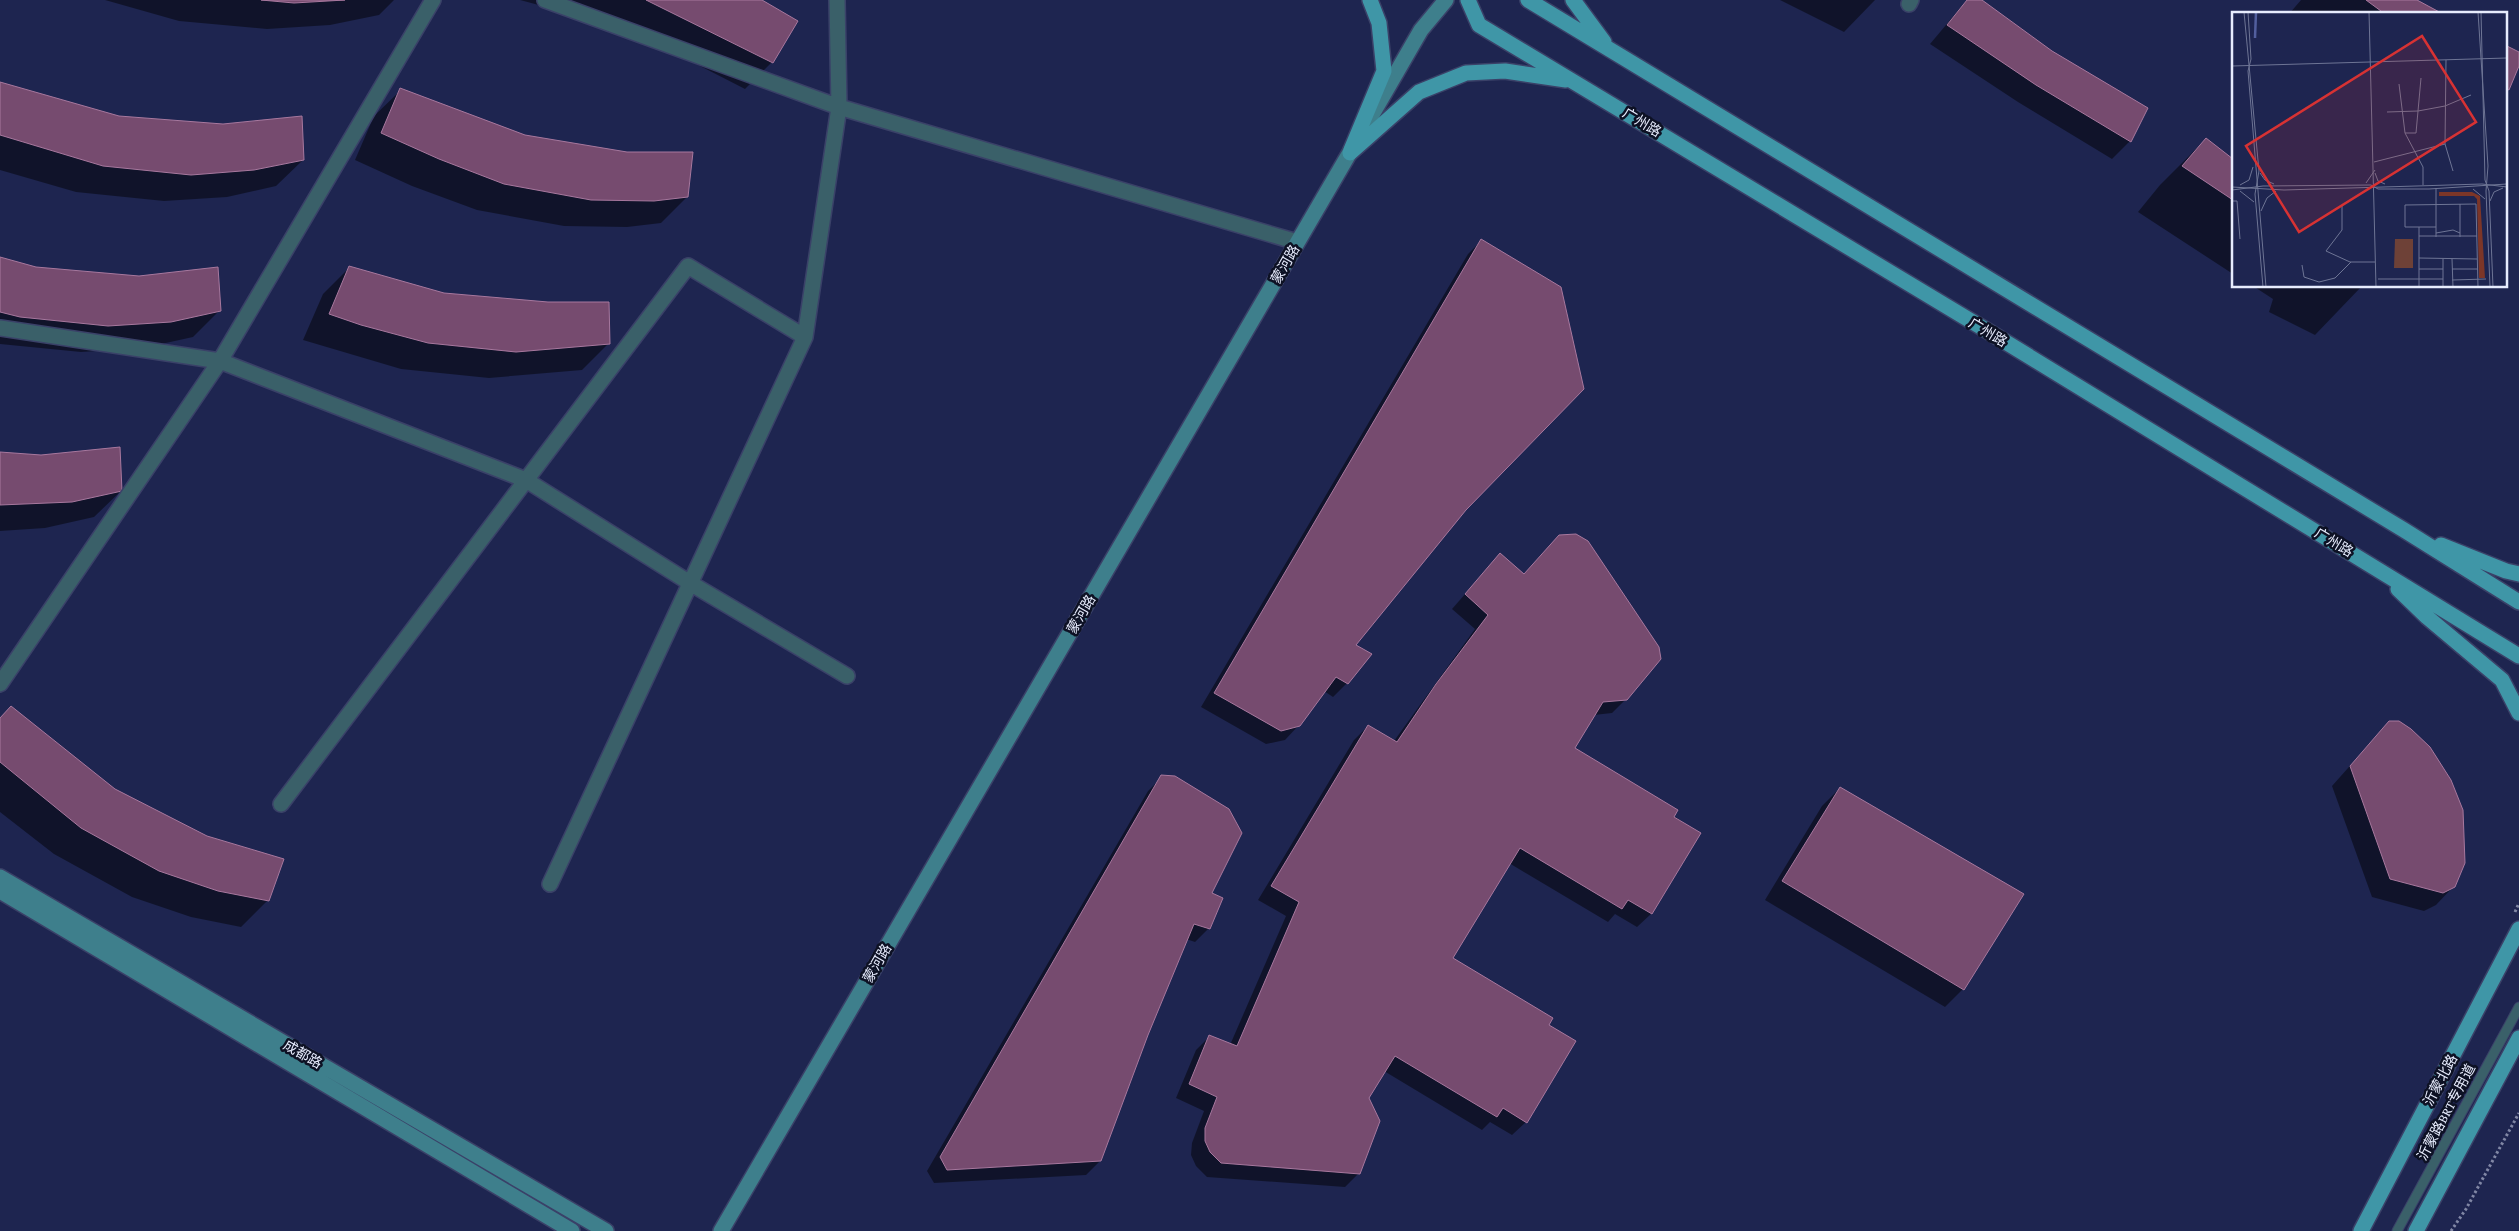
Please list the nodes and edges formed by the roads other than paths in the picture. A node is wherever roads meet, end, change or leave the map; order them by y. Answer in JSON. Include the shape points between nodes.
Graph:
{"nodes":[{"id":1,"x":433,"y":0,"type":"edge"},
{"id":2,"x":545,"y":0,"type":"edge"},
{"id":3,"x":837,"y":0,"type":"edge"},
{"id":4,"x":1370,"y":0,"type":"edge"},
{"id":5,"x":1446,"y":0,"type":"edge"},
{"id":6,"x":1468,"y":0,"type":"edge"},
{"id":7,"x":1528,"y":0,"type":"edge"},
{"id":8,"x":1573,"y":0,"type":"edge"},
{"id":9,"x":1608,"y":47,"type":"junction"},
{"id":10,"x":1573,"y":81,"type":"junction"},
{"id":11,"x":840,"y":107,"type":"junction"},
{"id":12,"x":1350,"y":153,"type":"junction"},
{"id":13,"x":1297,"y":242,"type":"junction"},
{"id":14,"x":0,"y":328,"type":"edge"},
{"id":15,"x":805,"y":338,"type":"junction"},
{"id":16,"x":220,"y":361,"type":"junction"},
{"id":17,"x":526,"y":480,"type":"junction"},
{"id":18,"x":2404,"y":530,"type":"junction"},
{"id":19,"x":2375,"y":567,"type":"junction"},
{"id":20,"x":2519,"y":574,"type":"edge"},
{"id":21,"x":690,"y":583,"type":"junction"},
{"id":22,"x":2519,"y":602,"type":"edge"},
{"id":23,"x":2519,"y":656,"type":"edge"},
{"id":24,"x":847,"y":676,"type":"dead end"},
{"id":25,"x":0,"y":684,"type":"edge"},
{"id":26,"x":2519,"y":713,"type":"edge"},
{"id":27,"x":281,"y":804,"type":"dead end"},
{"id":28,"x":0,"y":877,"type":"edge"},
{"id":29,"x":550,"y":884,"type":"dead end"},
{"id":30,"x":0,"y":891,"type":"edge"},
{"id":31,"x":2519,"y":929,"type":"edge"},
{"id":32,"x":2519,"y":1007,"type":"edge"},
{"id":33,"x":2519,"y":1038,"type":"edge"},
{"id":34,"x":572,"y":1231,"type":"edge"},
{"id":35,"x":606,"y":1231,"type":"edge"},
{"id":36,"x":720,"y":1231,"type":"edge"},
{"id":37,"x":2362,"y":1231,"type":"edge"},
{"id":38,"x":2397,"y":1231,"type":"edge"},
{"id":39,"x":2416,"y":1231,"type":"edge"}],
"edges":[{"from":1,"to":16,"type":"street"},
{"from":2,"to":11,"type":"street"},
{"from":3,"to":11,"type":"street"},
{"from":4,"to":12,"type":"main road","via":[[1379,23],[1384,71]]},
{"from":5,"to":12,"type":"street","name":"蒙河路","via":[[1421,30]]},
{"from":6,"to":10,"type":"main road","name":"广州路","via":[[1479,25]]},
{"from":7,"to":9,"type":"main road"},
{"from":8,"to":9,"type":"main road"},
{"from":9,"to":18,"type":"main road"},
{"from":10,"to":12,"type":"main road","via":[[1505,71],[1466,73],[1419,92]]},
{"from":10,"to":19,"type":"main road","name":"广州路"},
{"from":11,"to":13,"type":"street"},
{"from":11,"to":15,"type":"street"},
{"from":12,"to":13,"type":"street","name":"蒙河路"},
{"from":13,"to":36,"type":"street","name":"蒙河路"},
{"from":14,"to":16,"type":"street"},
{"from":15,"to":17,"type":"street","via":[[688,266]]},
{"from":15,"to":21,"type":"street"},
{"from":16,"to":17,"type":"street"},
{"from":16,"to":25,"type":"street"},
{"from":17,"to":21,"type":"street"},
{"from":17,"to":27,"type":"street"},
{"from":18,"to":20,"type":"main road"},
{"from":18,"to":22,"type":"main road"},
{"from":19,"to":23,"type":"main road","name":"广州路"},
{"from":19,"to":26,"type":"main road","via":[[2427,617],[2502,680]]},
{"from":21,"to":24,"type":"street"},
{"from":21,"to":29,"type":"street"},
{"from":28,"to":35,"type":"street","name":"成都路"},
{"from":30,"to":34,"type":"street","name":"成都路"},
{"from":31,"to":37,"type":"main road","name":"沂蒙北路"},
{"from":32,"to":38,"type":"lane","name":"沂蒙路BRT专用道"},
{"from":33,"to":39,"type":"main road"}]}
